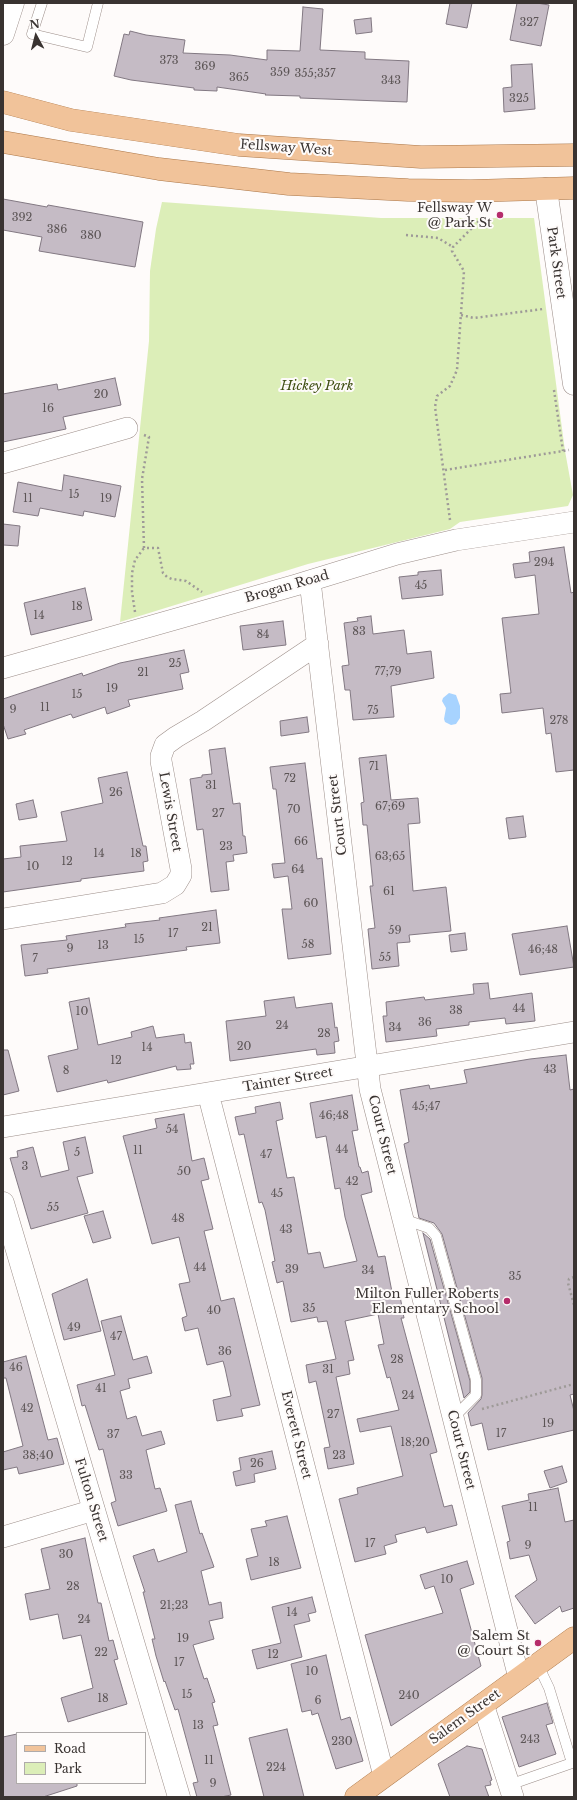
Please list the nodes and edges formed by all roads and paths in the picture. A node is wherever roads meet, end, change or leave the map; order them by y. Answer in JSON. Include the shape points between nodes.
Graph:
{"nodes":[{"id":1,"x":13,"y":3,"type":"edge"},
{"id":2,"x":42,"y":3,"type":"edge"},
{"id":3,"x":98,"y":3,"type":"edge"},
{"id":4,"x":3,"y":34,"type":"edge"},
{"id":5,"x":3,"y":102,"type":"edge"},
{"id":6,"x":3,"y":142,"type":"edge"},
{"id":7,"x":574,"y":155,"type":"edge"},
{"id":8,"x":574,"y":188,"type":"edge"},
{"id":9,"x":546,"y":189,"type":"junction"},
{"id":10,"x":479,"y":221,"type":"dead end"},
{"id":11,"x":406,"y":235,"type":"dead end"},
{"id":12,"x":453,"y":247,"type":"junction"},
{"id":13,"x":549,"y":308,"type":"dead end"},
{"id":14,"x":461,"y":314,"type":"junction"},
{"id":15,"x":574,"y":384,"type":"edge"},
{"id":16,"x":127,"y":428,"type":"joint"},
{"id":17,"x":569,"y":450,"type":"dead end"},
{"id":18,"x":3,"y":463,"type":"edge"},
{"id":19,"x":445,"y":470,"type":"junction"},
{"id":20,"x":450,"y":520,"type":"dead end"},
{"id":21,"x":574,"y":522,"type":"edge"},
{"id":22,"x":144,"y":548,"type":"junction"},
{"id":23,"x":310,"y":581,"type":"junction"},
{"id":24,"x":206,"y":596,"type":"dead end"},
{"id":25,"x":135,"y":616,"type":"dead end"},
{"id":26,"x":318,"y":644,"type":"junction"},
{"id":27,"x":3,"y":668,"type":"edge"},
{"id":28,"x":3,"y":919,"type":"edge"},
{"id":29,"x":574,"y":1032,"type":"edge"},
{"id":30,"x":369,"y":1066,"type":"junction"},
{"id":31,"x":208,"y":1093,"type":"junction"},
{"id":32,"x":3,"y":1127,"type":"edge"},
{"id":33,"x":3,"y":1203,"type":"edge"},
{"id":34,"x":403,"y":1219,"type":"junction"},
{"id":35,"x":574,"y":1277,"type":"edge"},
{"id":36,"x":574,"y":1305,"type":"edge"},
{"id":37,"x":574,"y":1384,"type":"edge"},
{"id":38,"x":478,"y":1410,"type":"dead end"},
{"id":39,"x":453,"y":1418,"type":"junction"},
{"id":40,"x":94,"y":1510,"type":"junction"},
{"id":41,"x":3,"y":1538,"type":"edge"},
{"id":42,"x":574,"y":1638,"type":"edge"},
{"id":43,"x":538,"y":1665,"type":"junction"},
{"id":44,"x":519,"y":1678,"type":"junction"},
{"id":45,"x":483,"y":1704,"type":"junction"},
{"id":46,"x":384,"y":1776,"type":"junction"},
{"id":47,"x":511,"y":1791,"type":"edge"},
{"id":48,"x":179,"y":1797,"type":"edge"},
{"id":49,"x":356,"y":1797,"type":"edge"}],
"edges":[{"from":1,"to":4,"type":"street"},
{"from":2,"to":3,"type":"lane","via":[[32,34],[87,47]]},
{"from":5,"to":7,"type":"main road","name":"Fellsway West","via":[[70,120],[240,145],[421,157]]},
{"from":6,"to":9,"type":"main road","via":[[159,169],[289,184],[408,190]]},
{"from":8,"to":9,"type":"main road"},
{"from":9,"to":15,"type":"street","name":"Park Street"},
{"from":10,"to":12,"type":"path"},
{"from":11,"to":12,"type":"path","via":[[438,238]]},
{"from":12,"to":14,"type":"path","via":[[452,251],[464,271]]},
{"from":13,"to":14,"type":"path","via":[[474,318]]},
{"from":14,"to":19,"type":"path","via":[[457,370],[450,386],[437,396],[435,407]]},
{"from":16,"to":18,"type":"street"},
{"from":16,"to":22,"type":"path","via":[[149,437],[142,479]]},
{"from":17,"to":19,"type":"path"},
{"from":19,"to":20,"type":"path"},
{"from":21,"to":23,"type":"street","name":"Brogan Road","via":[[456,540],[397,554]]},
{"from":22,"to":24,"type":"path","via":[[158,548],[163,573],[167,577],[186,581]]},
{"from":22,"to":25,"type":"path","via":[[135,560],[132,573]]},
{"from":23,"to":26,"type":"street","name":"Court Street"},
{"from":23,"to":27,"type":"street","name":"Brogan Road"},
{"from":26,"to":28,"type":"street","name":"Lewis Street","via":[[165,745],[161,761],[181,869],[176,885],[162,893]]},
{"from":26,"to":30,"type":"street","name":"Court Street"},
{"from":29,"to":30,"type":"street","name":"Tainter Street"},
{"from":30,"to":31,"type":"street","name":"Tainter Street"},
{"from":30,"to":34,"type":"street","name":"Court Street","via":[[370,1088]]},
{"from":31,"to":32,"type":"street","name":"Tainter Street"},
{"from":31,"to":46,"type":"street","name":"Everett Street"},
{"from":33,"to":40,"type":"street","name":"Fulton Street"},
{"from":34,"to":39,"type":"street","name":"Court Street"},
{"from":34,"to":39,"type":"lane","via":[[429,1228],[436,1236],[476,1380],[476,1395]]},
{"from":35,"to":36,"type":"path","via":[[569,1279],[568,1283]]},
{"from":37,"to":38,"type":"path"},
{"from":39,"to":44,"type":"street","name":"Court Street"},
{"from":40,"to":41,"type":"street"},
{"from":40,"to":48,"type":"street","name":"Fulton Street"},
{"from":42,"to":43,"type":"main road","name":"Salem Street"},
{"from":43,"to":44,"type":"main road","name":"Salem Street"},
{"from":43,"to":47,"type":"lane","via":[[549,1688],[572,1763]]},
{"from":44,"to":45,"type":"main road","name":"Salem Street"},
{"from":45,"to":46,"type":"main road","name":"Salem Street"},
{"from":45,"to":47,"type":"street"},
{"from":46,"to":49,"type":"main road","name":"Salem Street"}]}
